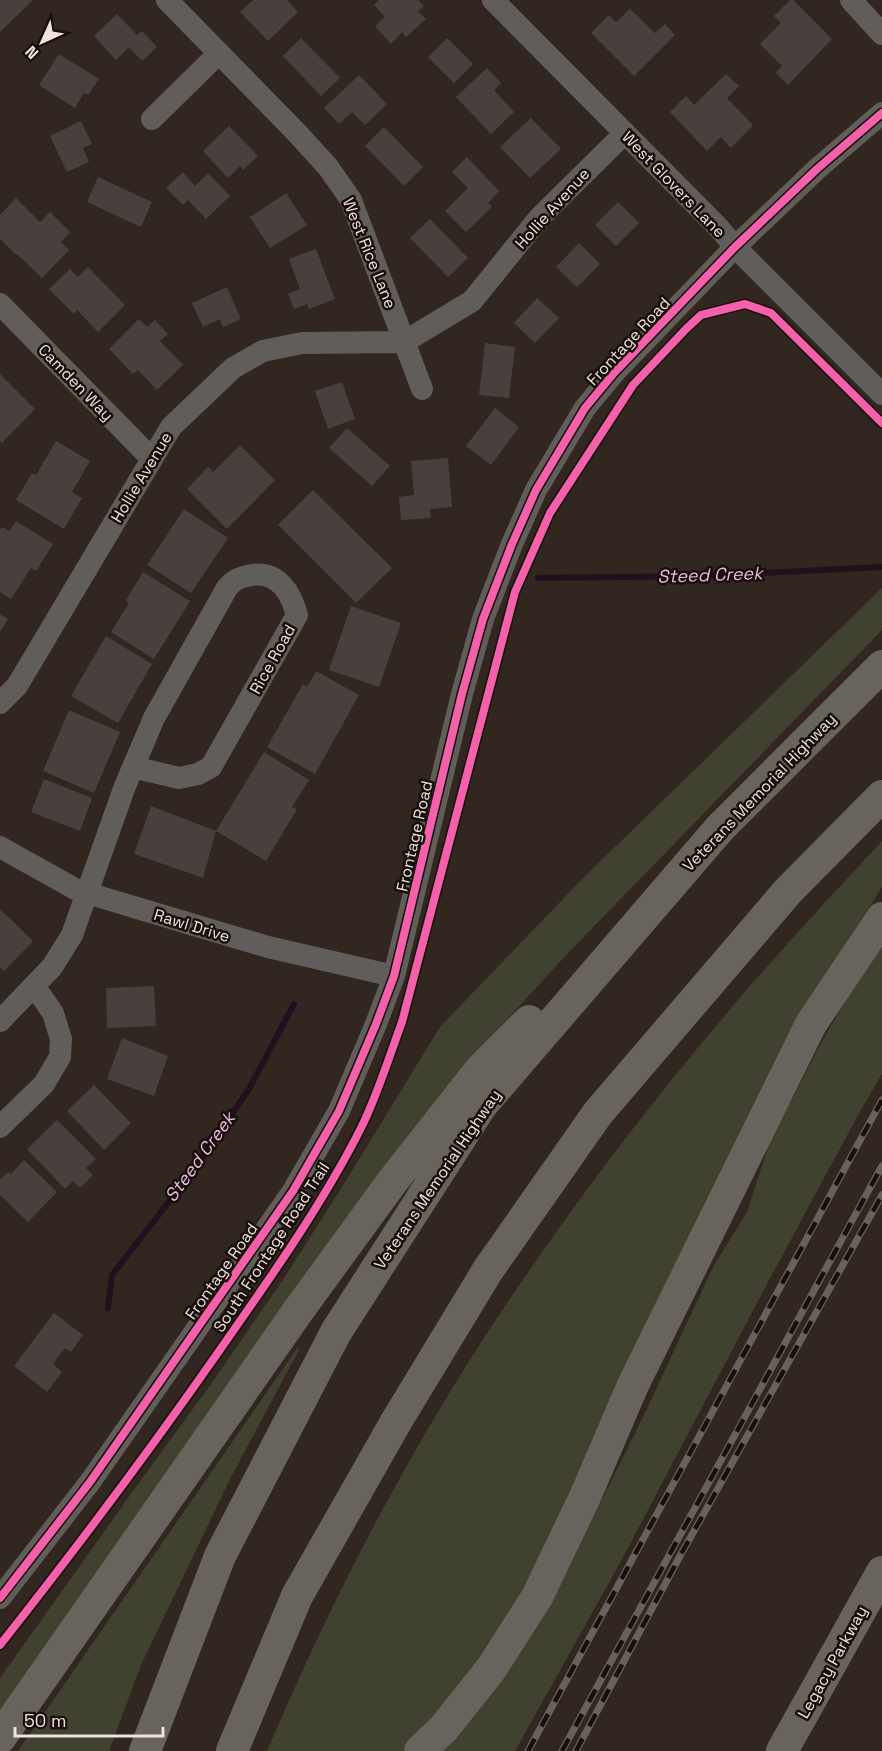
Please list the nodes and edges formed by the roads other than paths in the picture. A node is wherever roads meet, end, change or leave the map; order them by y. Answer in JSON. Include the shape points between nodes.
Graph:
{"nodes":[{"id":1,"x":167,"y":0,"type":"edge"},
{"id":2,"x":493,"y":0,"type":"edge"},
{"id":3,"x":851,"y":0,"type":"edge"},
{"id":4,"x":882,"y":34,"type":"edge"},
{"id":5,"x":219,"y":53,"type":"junction"},
{"id":6,"x":882,"y":113,"type":"edge"},
{"id":7,"x":152,"y":119,"type":"dead end"},
{"id":8,"x":625,"y":133,"type":"junction"},
{"id":9,"x":735,"y":247,"type":"junction"},
{"id":10,"x":0,"y":304,"type":"edge"},
{"id":11,"x":404,"y":342,"type":"junction"},
{"id":12,"x":422,"y":389,"type":"dead end"},
{"id":13,"x":882,"y":394,"type":"edge"},
{"id":14,"x":152,"y":459,"type":"junction"},
{"id":15,"x":882,"y":666,"type":"edge"},
{"id":16,"x":0,"y":703,"type":"edge"},
{"id":17,"x":133,"y":767,"type":"junction"},
{"id":18,"x":882,"y":796,"type":"edge"},
{"id":19,"x":720,"y":828,"type":"junction"},
{"id":20,"x":0,"y":847,"type":"edge"},
{"id":21,"x":87,"y":894,"type":"junction"},
{"id":22,"x":882,"y":918,"type":"edge"},
{"id":23,"x":394,"y":976,"type":"junction"},
{"id":24,"x":34,"y":986,"type":"junction"},
{"id":25,"x":0,"y":1021,"type":"edge"},
{"id":26,"x":0,"y":1127,"type":"edge"},
{"id":27,"x":882,"y":1572,"type":"edge"},
{"id":28,"x":0,"y":1598,"type":"edge"},
{"id":29,"x":0,"y":1738,"type":"edge"},
{"id":30,"x":145,"y":1751,"type":"edge"},
{"id":31,"x":232,"y":1751,"type":"edge"},
{"id":32,"x":420,"y":1751,"type":"edge"},
{"id":33,"x":782,"y":1751,"type":"edge"}],
"edges":[{"from":1,"to":5,"type":"street","name":"West Rice Lane"},
{"from":2,"to":8,"type":"street","name":"West Glovers Lane"},
{"from":3,"to":4,"type":"street"},
{"from":5,"to":7,"type":"street"},
{"from":5,"to":11,"type":"street","name":"West Rice Lane","via":[[328,167],[351,200]]},
{"from":6,"to":9,"type":"street","name":"Frontage Road","via":[[817,168]]},
{"from":8,"to":9,"type":"street","name":"West Glovers Lane"},
{"from":8,"to":11,"type":"street","name":"Hollie Avenue","via":[[540,217],[472,301]]},
{"from":9,"to":13,"type":"street","name":"West Glovers Lane"},
{"from":9,"to":23,"type":"street","name":"Frontage Road","via":[[585,408],[536,490],[489,601],[465,683]]},
{"from":10,"to":14,"type":"street","name":"Camden Way"},
{"from":11,"to":12,"type":"street","name":"West Rice Lane"},
{"from":11,"to":14,"type":"street","name":"Hollie Avenue","via":[[302,343],[263,351],[233,368],[171,427]]},
{"from":14,"to":16,"type":"street","name":"Hollie Avenue","via":[[17,686]]},
{"from":15,"to":19,"type":"highway","name":"Veterans Memorial Highway"},
{"from":17,"to":17,"type":"street","name":"Rice Road","via":[[154,718],[227,588],[233,580],[244,577],[272,577],[287,590],[297,615],[211,767],[179,778]]},
{"from":17,"to":21,"type":"street","name":"Rice Road"},
{"from":18,"to":31,"type":"highway","via":[[788,891],[598,1113],[488,1270],[297,1596]]},
{"from":19,"to":29,"type":"highway","via":[[481,1069],[298,1311]]},
{"from":19,"to":30,"type":"highway","name":"Veterans Memorial Highway","via":[[481,1106],[336,1332],[220,1556]]},
{"from":20,"to":21,"type":"street","name":"Rawl Drive"},
{"from":21,"to":23,"type":"street","name":"Rawl Drive","via":[[268,947]]},
{"from":21,"to":24,"type":"street","name":"Rice Road","via":[[72,935],[52,967]]},
{"from":22,"to":32,"type":"highway","via":[[811,1024],[633,1385],[537,1597],[491,1669],[444,1728]]},
{"from":23,"to":28,"type":"street","name":"Frontage Road","via":[[339,1111],[293,1191],[90,1482]]},
{"from":24,"to":25,"type":"street","name":"Rice Road"},
{"from":24,"to":26,"type":"street","via":[[53,1013],[61,1039],[60,1056],[44,1084]]},
{"from":27,"to":33,"type":"highway","name":"Legacy Parkway"}]}
